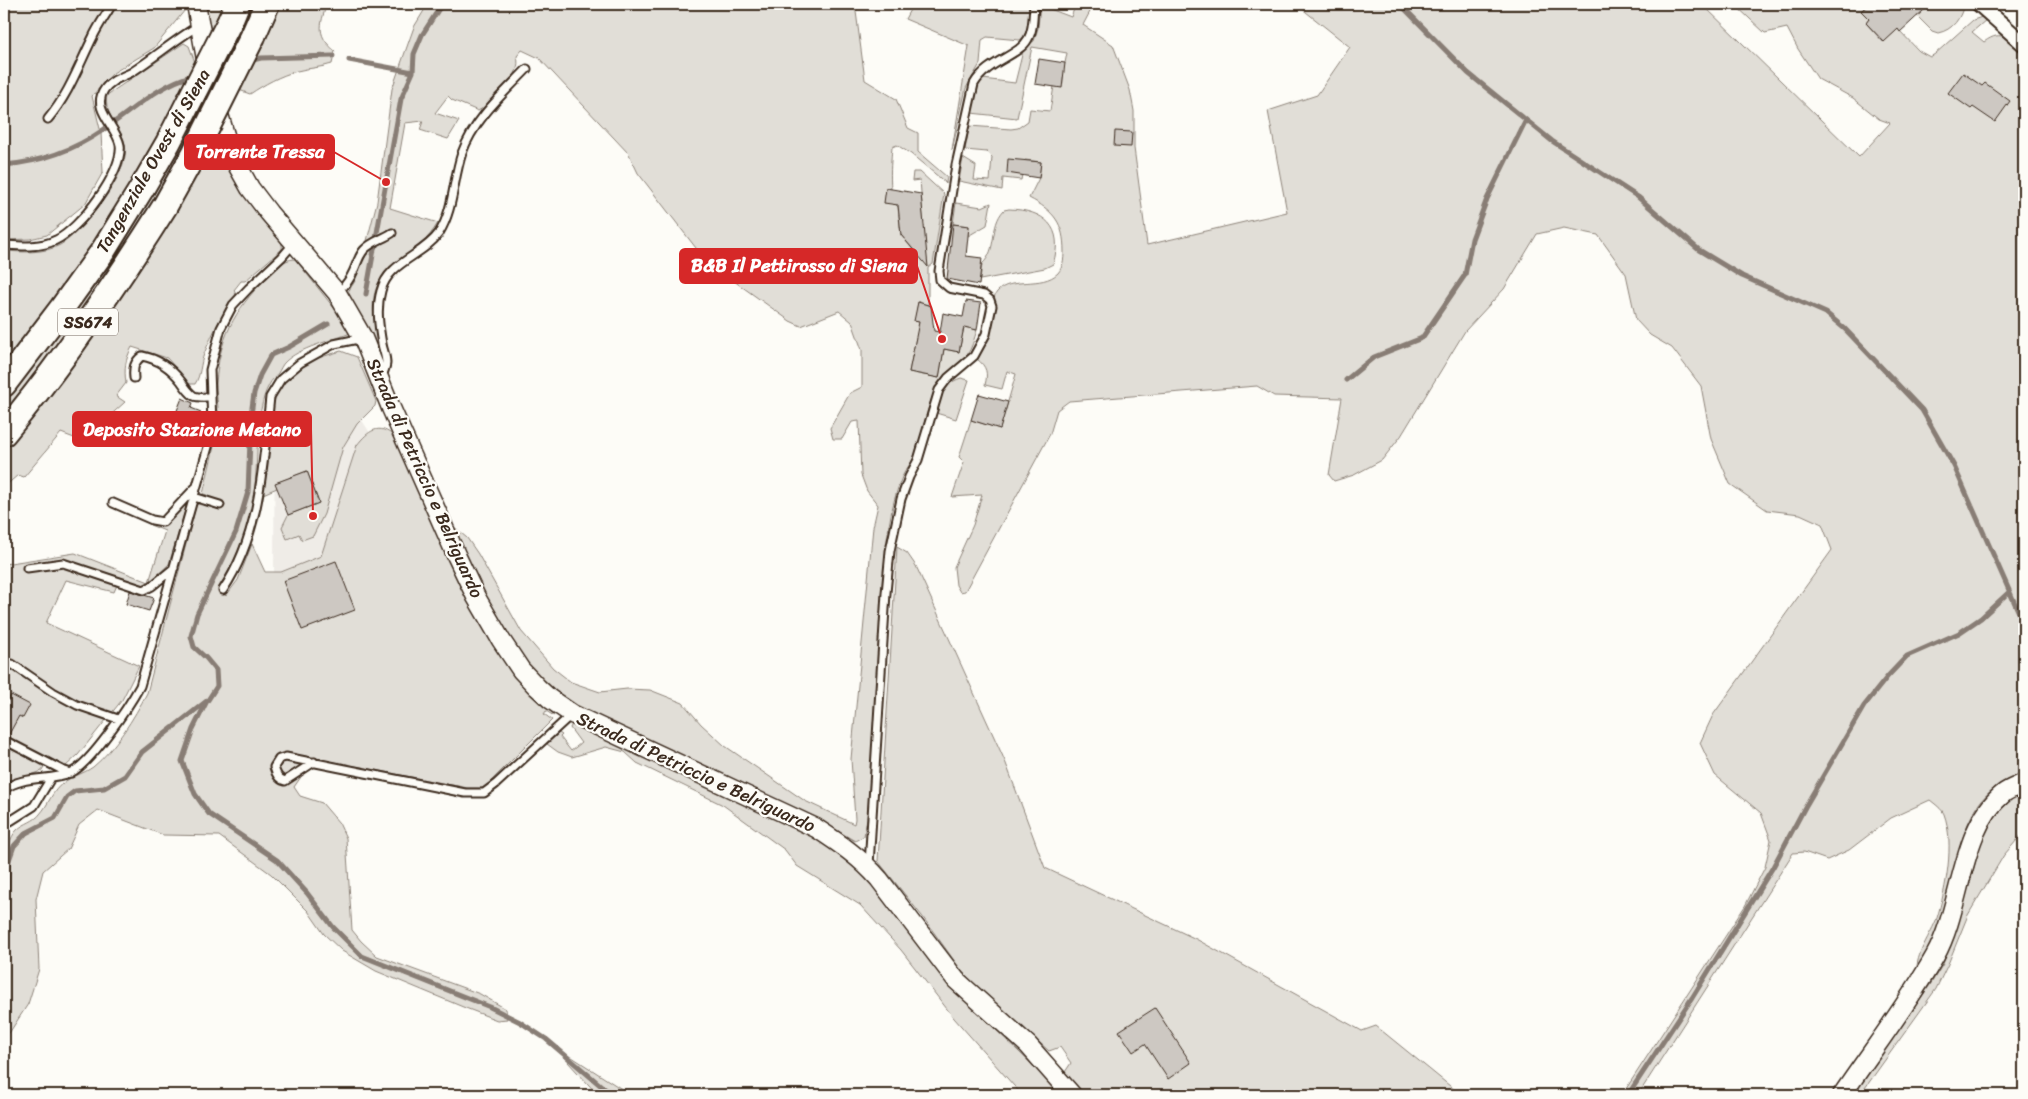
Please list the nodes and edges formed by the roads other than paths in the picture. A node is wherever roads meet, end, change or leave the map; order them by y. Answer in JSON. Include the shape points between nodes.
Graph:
{"nodes":[{"id":1,"x":112,"y":4,"type":"edge"},
{"id":2,"x":196,"y":4,"type":"edge"},
{"id":3,"x":267,"y":4,"type":"edge"},
{"id":4,"x":1034,"y":4,"type":"edge"},
{"id":5,"x":1979,"y":4,"type":"edge"},
{"id":6,"x":234,"y":12,"type":"edge"},
{"id":7,"x":199,"y":25,"type":"junction"},
{"id":8,"x":2024,"y":44,"type":"edge"},
{"id":9,"x":527,"y":69,"type":"dead end"},
{"id":10,"x":48,"y":119,"type":"dead end"},
{"id":11,"x":389,"y":235,"type":"dead end"},
{"id":12,"x":294,"y":242,"type":"junction"},
{"id":13,"x":4,"y":246,"type":"edge"},
{"id":14,"x":345,"y":285,"type":"dead end"},
{"id":15,"x":363,"y":338,"type":"junction"},
{"id":16,"x":134,"y":378,"type":"dead end"},
{"id":17,"x":381,"y":380,"type":"junction"},
{"id":18,"x":4,"y":384,"type":"edge"},
{"id":19,"x":210,"y":397,"type":"junction"},
{"id":20,"x":4,"y":434,"type":"edge"},
{"id":21,"x":197,"y":486,"type":"junction"},
{"id":22,"x":194,"y":497,"type":"junction"},
{"id":23,"x":113,"y":503,"type":"dead end"},
{"id":24,"x":220,"y":505,"type":"dead end"},
{"id":25,"x":174,"y":567,"type":"junction"},
{"id":26,"x":27,"y":568,"type":"dead end"},
{"id":27,"x":223,"y":590,"type":"dead end"},
{"id":28,"x":12,"y":664,"type":"dead end"},
{"id":29,"x":572,"y":714,"type":"junction"},
{"id":30,"x":118,"y":719,"type":"junction"},
{"id":31,"x":4,"y":740,"type":"edge"},
{"id":32,"x":314,"y":762,"type":"junction"},
{"id":33,"x":72,"y":773,"type":"junction"},
{"id":34,"x":51,"y":778,"type":"junction"},
{"id":35,"x":2024,"y":783,"type":"edge"},
{"id":36,"x":5,"y":787,"type":"edge"},
{"id":37,"x":4,"y":825,"type":"edge"},
{"id":38,"x":869,"y":867,"type":"junction"},
{"id":39,"x":1072,"y":1095,"type":"edge"},
{"id":40,"x":1842,"y":1095,"type":"edge"}],
"edges":[{"from":1,"to":10,"type":"lane","via":[[75,77]]},
{"from":2,"to":7,"type":"street","name":"Strada di Petriccio e Belriguardo"},
{"from":3,"to":20,"type":"highway","name":"Tangenziale Ovest di Siena","number":"SS674","bridge":true,"via":[[165,206],[123,273]]},
{"from":4,"to":38,"type":"lane","via":[[1031,31],[1026,42],[987,68],[974,84],[956,165],[938,271],[940,280],[949,288],[984,296],[992,306],[986,334],[974,356],[939,390],[918,460],[901,499],[890,551],[886,593]]},
{"from":5,"to":8,"type":"street"},
{"from":6,"to":18,"type":"highway","name":"Tangenziale Ovest di Siena","number":"SS674","bridge":true,"via":[[142,188],[103,251]]},
{"from":7,"to":12,"type":"street","name":"Strada di Petriccio e Belriguardo","via":[[211,86],[236,163],[255,194]]},
{"from":7,"to":13,"type":"lane","via":[[131,72],[109,83],[102,91],[103,113],[118,141],[120,154],[91,210],[61,238],[43,245]]},
{"from":9,"to":17,"type":"lane","via":[[488,110],[470,136],[447,218],[439,232],[426,247],[402,262],[386,278],[378,303],[386,364]]},
{"from":11,"to":14,"type":"lane","via":[[362,252],[352,278]]},
{"from":12,"to":15,"type":"street","name":"Strada di Petriccio e Belriguardo","via":[[337,293]]},
{"from":12,"to":19,"type":"lane","via":[[249,288],[225,320],[212,356]]},
{"from":15,"to":17,"type":"street","name":"Strada di Petriccio e Belriguardo"},
{"from":15,"to":27,"type":"lane","via":[[334,344],[291,370],[274,387],[270,397],[260,494],[251,532],[235,573]]},
{"from":16,"to":19,"type":"lane","via":[[136,361],[142,356],[154,358],[168,367],[192,395]]},
{"from":17,"to":29,"type":"street","name":"Strada di Petriccio e Belriguardo","via":[[476,597],[521,670],[550,699]]},
{"from":19,"to":21,"type":"lane","via":[[212,424]]},
{"from":21,"to":22,"type":"lane"},
{"from":21,"to":23,"type":"lane","via":[[163,522]]},
{"from":22,"to":24,"type":"lane"},
{"from":22,"to":25,"type":"lane"},
{"from":25,"to":26,"type":"lane","via":[[144,590],[63,563]]},
{"from":25,"to":30,"type":"lane","via":[[140,686]]},
{"from":28,"to":30,"type":"lane","via":[[53,692]]},
{"from":29,"to":32,"type":"lane","via":[[484,793],[466,794]]},
{"from":29,"to":38,"type":"street","name":"Strada di Petriccio e Belriguardo","via":[[816,828]]},
{"from":30,"to":33,"type":"lane","via":[[85,763]]},
{"from":31,"to":33,"type":"lane"},
{"from":32,"to":32,"type":"lane","via":[[286,757],[274,767],[276,774],[285,781]]},
{"from":33,"to":34,"type":"lane"},
{"from":34,"to":36,"type":"lane"},
{"from":34,"to":37,"type":"lane","via":[[34,806]]},
{"from":35,"to":40,"type":"street","via":[[2004,793],[1983,816],[1974,833],[1949,926],[1936,954]]},
{"from":38,"to":39,"type":"street","name":"Strada di Petriccio e Belriguardo","via":[[956,980],[1028,1045]]}]}
